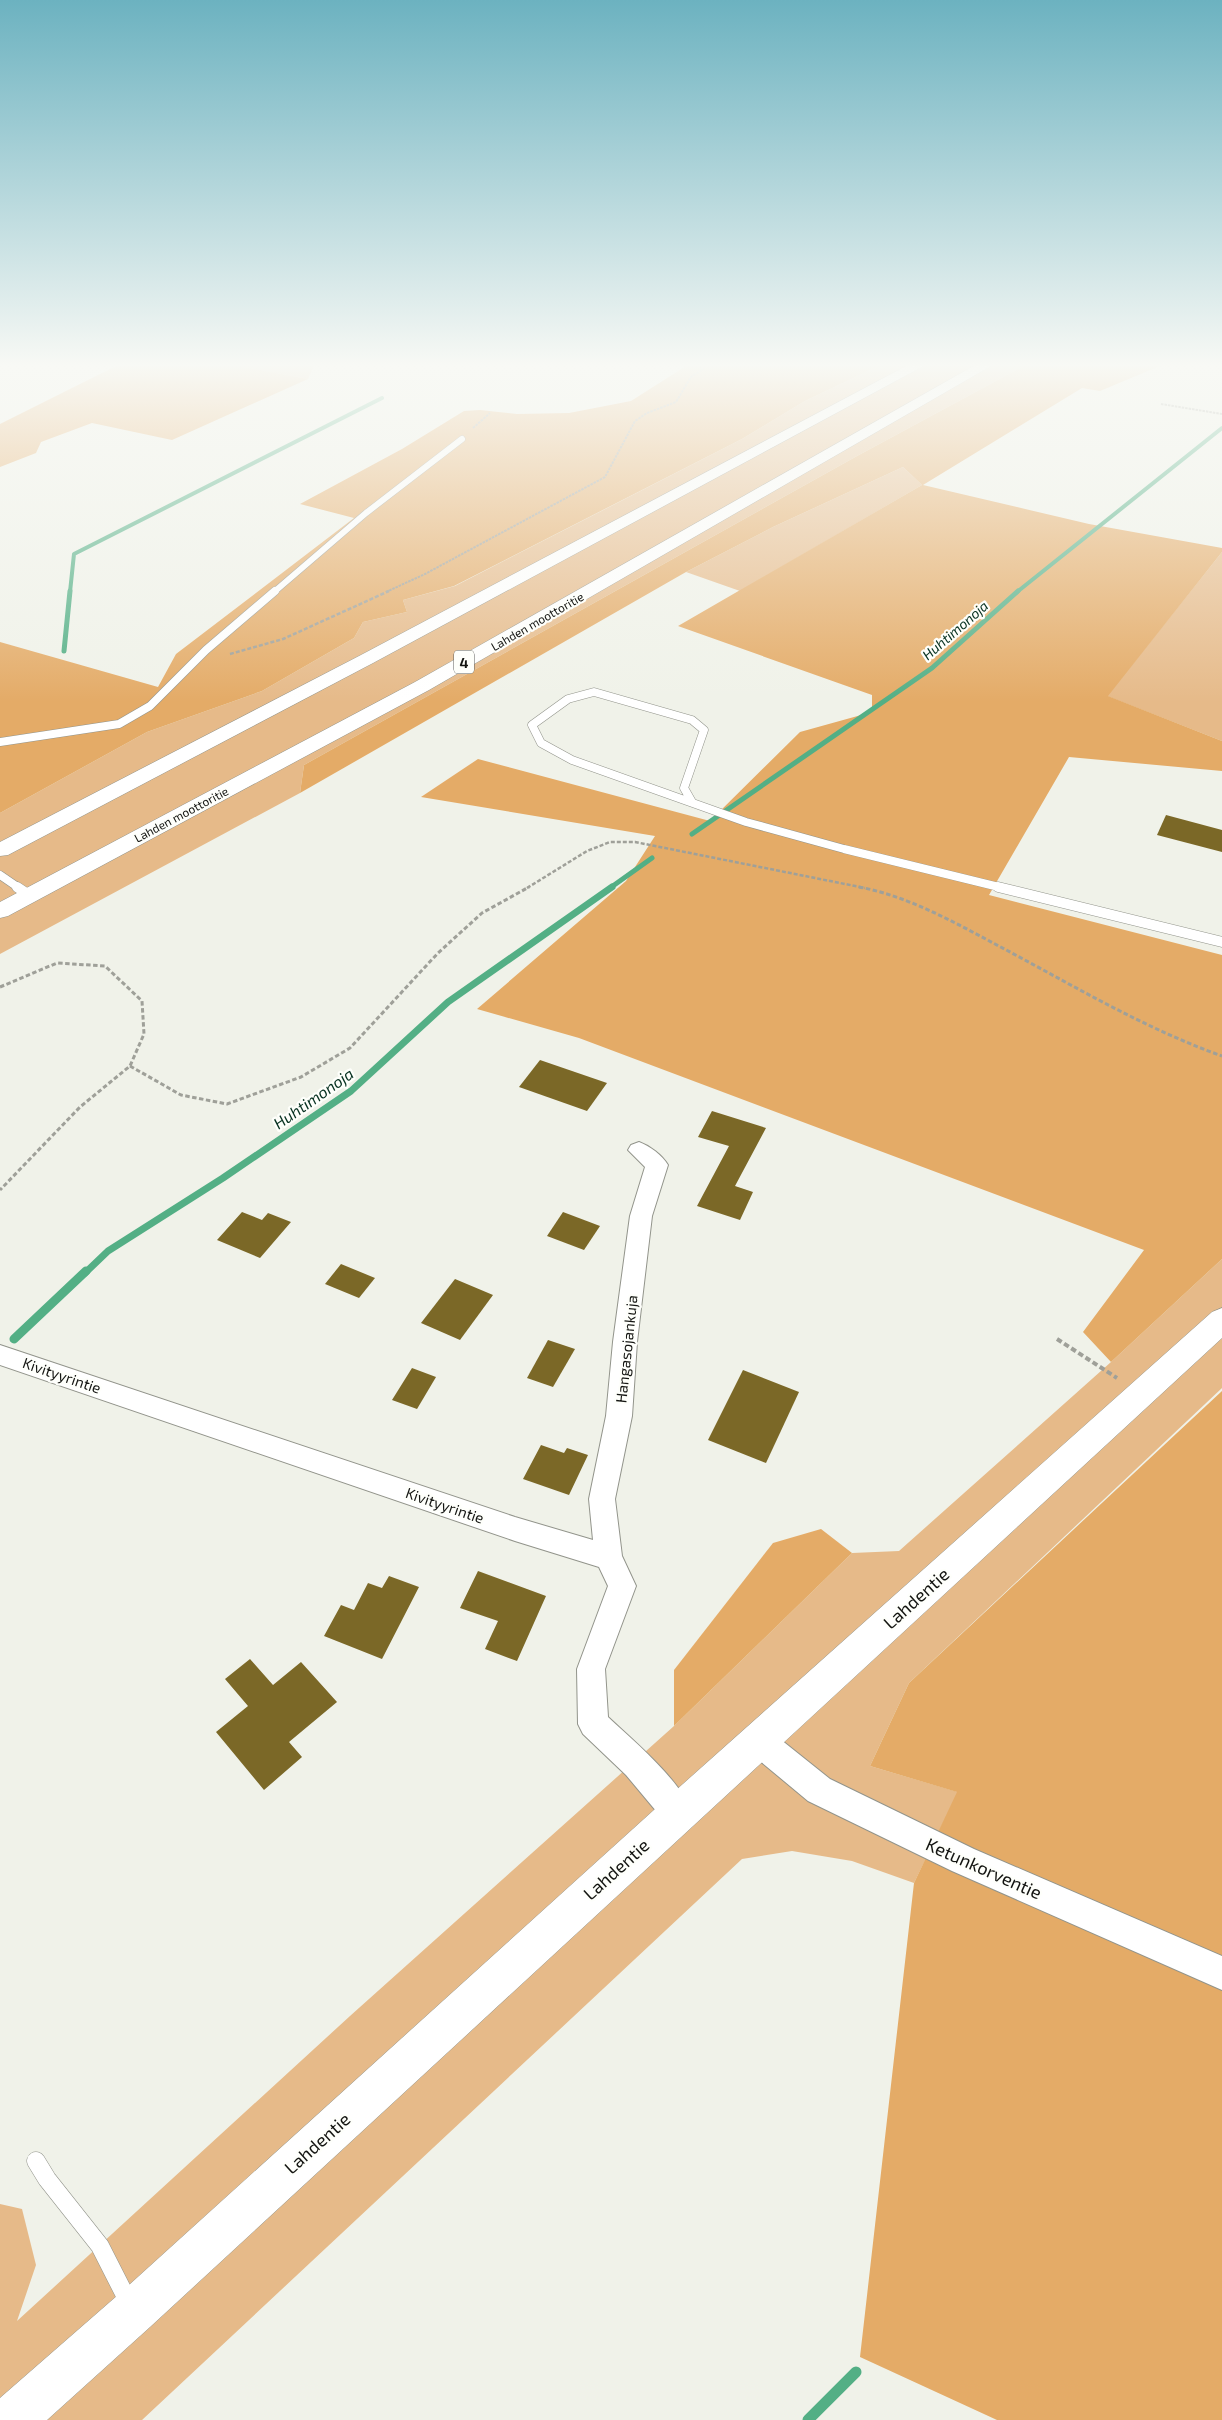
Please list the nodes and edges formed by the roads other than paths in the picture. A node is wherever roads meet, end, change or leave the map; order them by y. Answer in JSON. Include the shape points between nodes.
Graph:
{"nodes":[{"id":1,"x":414,"y":476,"type":"edge"},
{"id":2,"x":711,"y":476,"type":"edge"},
{"id":3,"x":791,"y":476,"type":"edge"},
{"id":4,"x":0,"y":742,"type":"edge"},
{"id":5,"x":692,"y":802,"type":"junction"},
{"id":6,"x":0,"y":850,"type":"edge"},
{"id":7,"x":0,"y":875,"type":"edge"},
{"id":8,"x":29,"y":895,"type":"junction"},
{"id":9,"x":0,"y":911,"type":"edge"},
{"id":10,"x":1222,"y":942,"type":"edge"},
{"id":11,"x":639,"y":1150,"type":"dead end"},
{"id":12,"x":1222,"y":1320,"type":"edge"},
{"id":13,"x":0,"y":1354,"type":"edge"},
{"id":14,"x":608,"y":1557,"type":"junction"},
{"id":15,"x":759,"y":1741,"type":"junction"},
{"id":16,"x":678,"y":1813,"type":"junction"},
{"id":17,"x":1222,"y":1973,"type":"edge"},
{"id":18,"x":36,"y":2161,"type":"dead end"},
{"id":19,"x":134,"y":2311,"type":"junction"},
{"id":20,"x":11,"y":2420,"type":"edge"}],
"edges":[{"from":1,"to":4,"type":"lane","via":[[366,513],[191,665],[150,706],[119,724]]},
{"from":2,"to":6,"type":"main road"},
{"from":3,"to":8,"type":"main road","name":"Lahden moottoritie","number":"4","via":[[422,686]]},
{"from":5,"to":5,"type":"lane","via":[[572,760],[541,743],[532,725],[568,699],[594,692],[692,720],[704,730],[684,788]]},
{"from":5,"to":10,"type":"lane","via":[[844,849]]},
{"from":7,"to":8,"type":"lane"},
{"from":8,"to":9,"type":"main road","name":"Lahden moottoritie","number":"4"},
{"from":11,"to":14,"type":"street","name":"Hangasojankuja","via":[[658,1165],[641,1216],[619,1416],[602,1498]]},
{"from":12,"to":15,"type":"main road","name":"Lahdentie"},
{"from":13,"to":14,"type":"street","name":"Kivityyrintie","via":[[515,1529]]},
{"from":14,"to":16,"type":"street","via":[[622,1586],[591,1668],[593,1724],[637,1764]]},
{"from":15,"to":16,"type":"main road","name":"Lahdentie"},
{"from":15,"to":17,"type":"street","name":"Ketunkorventie","via":[[820,1790],[963,1860]]},
{"from":16,"to":19,"type":"main road","name":"Lahdentie"},
{"from":18,"to":19,"type":"lane","via":[[100,2246]]},
{"from":19,"to":20,"type":"main road","name":"Lahdentie"}]}
